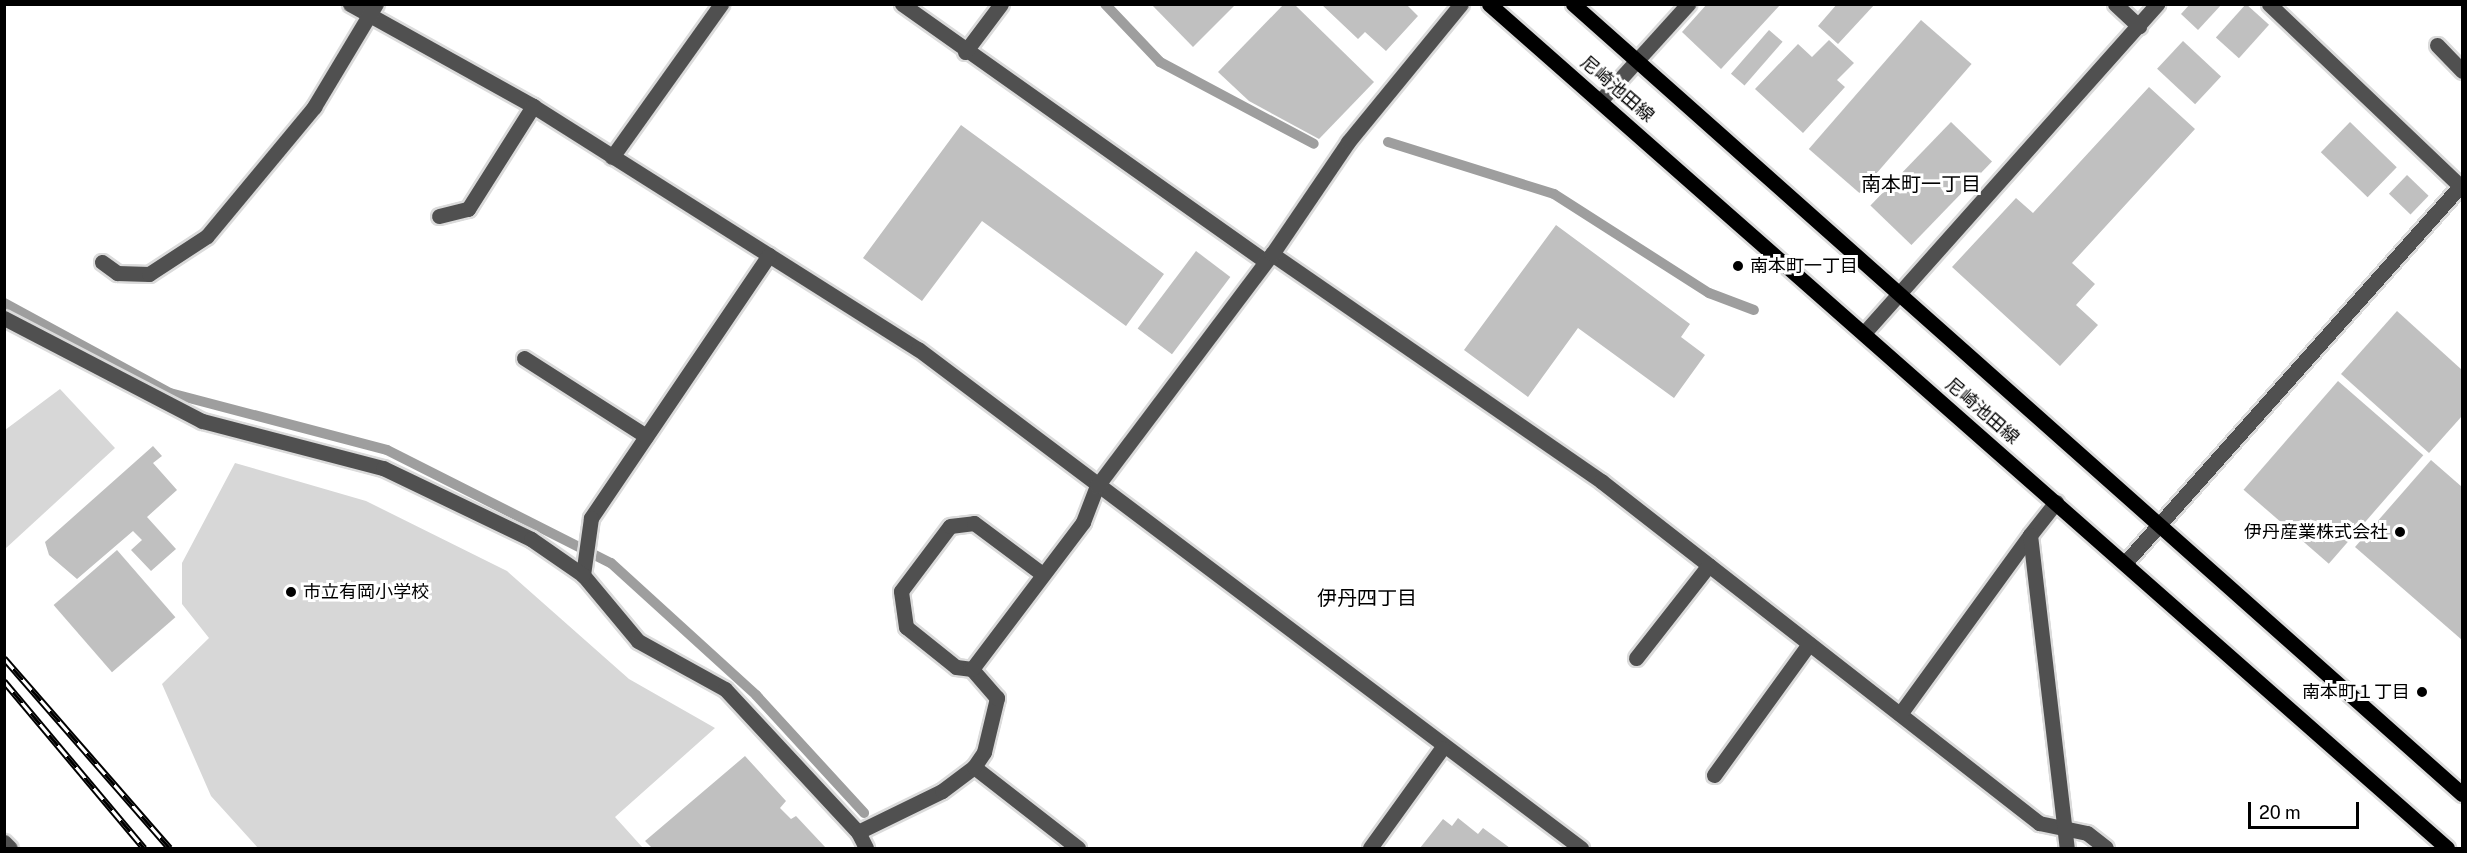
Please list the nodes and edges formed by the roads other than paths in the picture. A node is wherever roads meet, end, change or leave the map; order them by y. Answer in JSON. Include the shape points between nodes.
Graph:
{"nodes":[{"id":1,"x":350,"y":4,"type":"edge"},
{"id":2,"x":721,"y":4,"type":"edge"},
{"id":3,"x":902,"y":4,"type":"edge"},
{"id":4,"x":1001,"y":4,"type":"edge"},
{"id":5,"x":1461,"y":4,"type":"edge"},
{"id":6,"x":1489,"y":4,"type":"edge"},
{"id":7,"x":1573,"y":4,"type":"edge"},
{"id":8,"x":1688,"y":4,"type":"edge"},
{"id":9,"x":2115,"y":4,"type":"edge"},
{"id":10,"x":2157,"y":4,"type":"edge"},
{"id":11,"x":2269,"y":4,"type":"edge"},
{"id":12,"x":372,"y":9,"type":"edge"},
{"id":13,"x":2139,"y":26,"type":"junction"},
{"id":14,"x":2437,"y":45,"type":"dead end"},
{"id":15,"x":965,"y":52,"type":"junction"},
{"id":16,"x":1636,"y":61,"type":"junction"},
{"id":17,"x":2463,"y":71,"type":"edge"},
{"id":18,"x":1601,"y":100,"type":"junction"},
{"id":19,"x":533,"y":106,"type":"junction"},
{"id":20,"x":612,"y":156,"type":"junction"},
{"id":21,"x":2462,"y":186,"type":"edge"},
{"id":22,"x":439,"y":216,"type":"dead end"},
{"id":23,"x":769,"y":255,"type":"junction"},
{"id":24,"x":1268,"y":258,"type":"junction"},
{"id":25,"x":102,"y":262,"type":"dead end"},
{"id":26,"x":1900,"y":294,"type":"junction"},
{"id":27,"x":4,"y":318,"type":"edge"},
{"id":28,"x":1864,"y":333,"type":"junction"},
{"id":29,"x":524,"y":358,"type":"dead end"},
{"id":30,"x":646,"y":436,"type":"junction"},
{"id":31,"x":1097,"y":486,"type":"junction"},
{"id":32,"x":2056,"y":502,"type":"junction"},
{"id":33,"x":2159,"y":525,"type":"junction"},
{"id":34,"x":2030,"y":535,"type":"junction"},
{"id":35,"x":2125,"y":562,"type":"junction"},
{"id":36,"x":1709,"y":565,"type":"junction"},
{"id":37,"x":584,"y":571,"type":"junction"},
{"id":38,"x":1041,"y":573,"type":"junction"},
{"id":39,"x":1809,"y":644,"type":"junction"},
{"id":40,"x":1636,"y":658,"type":"dead end"},
{"id":41,"x":972,"y":669,"type":"junction"},
{"id":42,"x":1900,"y":714,"type":"junction"},
{"id":43,"x":1442,"y":748,"type":"junction"},
{"id":44,"x":974,"y":767,"type":"junction"},
{"id":45,"x":1714,"y":775,"type":"dead end"},
{"id":46,"x":2463,"y":794,"type":"edge"},
{"id":47,"x":2068,"y":830,"type":"junction"},
{"id":48,"x":858,"y":832,"type":"junction"},
{"id":49,"x":4,"y":843,"type":"edge"},
{"id":50,"x":10,"y":849,"type":"edge"},
{"id":51,"x":866,"y":849,"type":"edge"},
{"id":52,"x":1078,"y":849,"type":"edge"},
{"id":53,"x":1370,"y":849,"type":"edge"},
{"id":54,"x":1581,"y":849,"type":"edge"},
{"id":55,"x":2067,"y":849,"type":"edge"},
{"id":56,"x":2106,"y":849,"type":"edge"},
{"id":57,"x":2447,"y":849,"type":"edge"}],
"edges":[{"from":1,"to":12,"type":"street"},
{"from":2,"to":20,"type":"street"},
{"from":3,"to":15,"type":"street"},
{"from":4,"to":15,"type":"street"},
{"from":5,"to":24,"type":"street","via":[[1348,142]]},
{"from":6,"to":18,"type":"main road","name":"尼崎池田線"},
{"from":7,"to":16,"type":"main road","name":"尼崎池田線"},
{"from":8,"to":16,"type":"street"},
{"from":9,"to":13,"type":"street"},
{"from":10,"to":13,"type":"street"},
{"from":11,"to":21,"type":"street"},
{"from":12,"to":19,"type":"street"},
{"from":12,"to":25,"type":"street","via":[[314,107],[268,168],[185,254],[160,262],[149,274],[117,273]]},
{"from":13,"to":26,"type":"street"},
{"from":14,"to":17,"type":"street"},
{"from":15,"to":24,"type":"street"},
{"from":16,"to":18,"type":"street"},
{"from":16,"to":26,"type":"main road","name":"尼崎池田線"},
{"from":18,"to":28,"type":"main road","name":"尼崎池田線"},
{"from":19,"to":20,"type":"street"},
{"from":19,"to":22,"type":"street","via":[[468,209]]},
{"from":20,"to":23,"type":"street"},
{"from":21,"to":33,"type":"street"},
{"from":23,"to":30,"type":"street"},
{"from":23,"to":31,"type":"street","via":[[918,349]]},
{"from":24,"to":31,"type":"street"},
{"from":24,"to":36,"type":"street","via":[[1601,481]]},
{"from":26,"to":28,"type":"street"},
{"from":26,"to":33,"type":"main road","name":"尼崎池田線"},
{"from":27,"to":37,"type":"street","via":[[202,421],[383,468],[531,539]]},
{"from":28,"to":32,"type":"main road","name":"尼崎池田線"},
{"from":29,"to":30,"type":"street"},
{"from":30,"to":37,"type":"street","via":[[586,531]]},
{"from":31,"to":38,"type":"street","via":[[1083,522]]},
{"from":31,"to":43,"type":"street"},
{"from":32,"to":34,"type":"street"},
{"from":32,"to":35,"type":"main road","name":"尼崎池田線"},
{"from":33,"to":35,"type":"street"},
{"from":33,"to":46,"type":"main road","name":"尼崎池田線"},
{"from":34,"to":42,"type":"street"},
{"from":34,"to":47,"type":"street"},
{"from":35,"to":57,"type":"main road","name":"尼崎池田線"},
{"from":36,"to":39,"type":"street"},
{"from":36,"to":40,"type":"street"},
{"from":37,"to":48,"type":"street","via":[[638,640],[725,689]]},
{"from":38,"to":41,"type":"street"},
{"from":38,"to":41,"type":"street","via":[[974,523],[950,526],[901,591],[906,627],[956,667]]},
{"from":39,"to":42,"type":"street"},
{"from":39,"to":45,"type":"street"},
{"from":41,"to":44,"type":"street","via":[[997,698]]},
{"from":42,"to":47,"type":"street","via":[[2039,824]]},
{"from":43,"to":53,"type":"street"},
{"from":43,"to":54,"type":"street"},
{"from":44,"to":48,"type":"street","via":[[942,791]]},
{"from":44,"to":52,"type":"street"},
{"from":47,"to":55,"type":"street"},
{"from":47,"to":56,"type":"street","via":[[2086,833]]},
{"from":48,"to":51,"type":"street"},
{"from":49,"to":50,"type":"street"}]}
